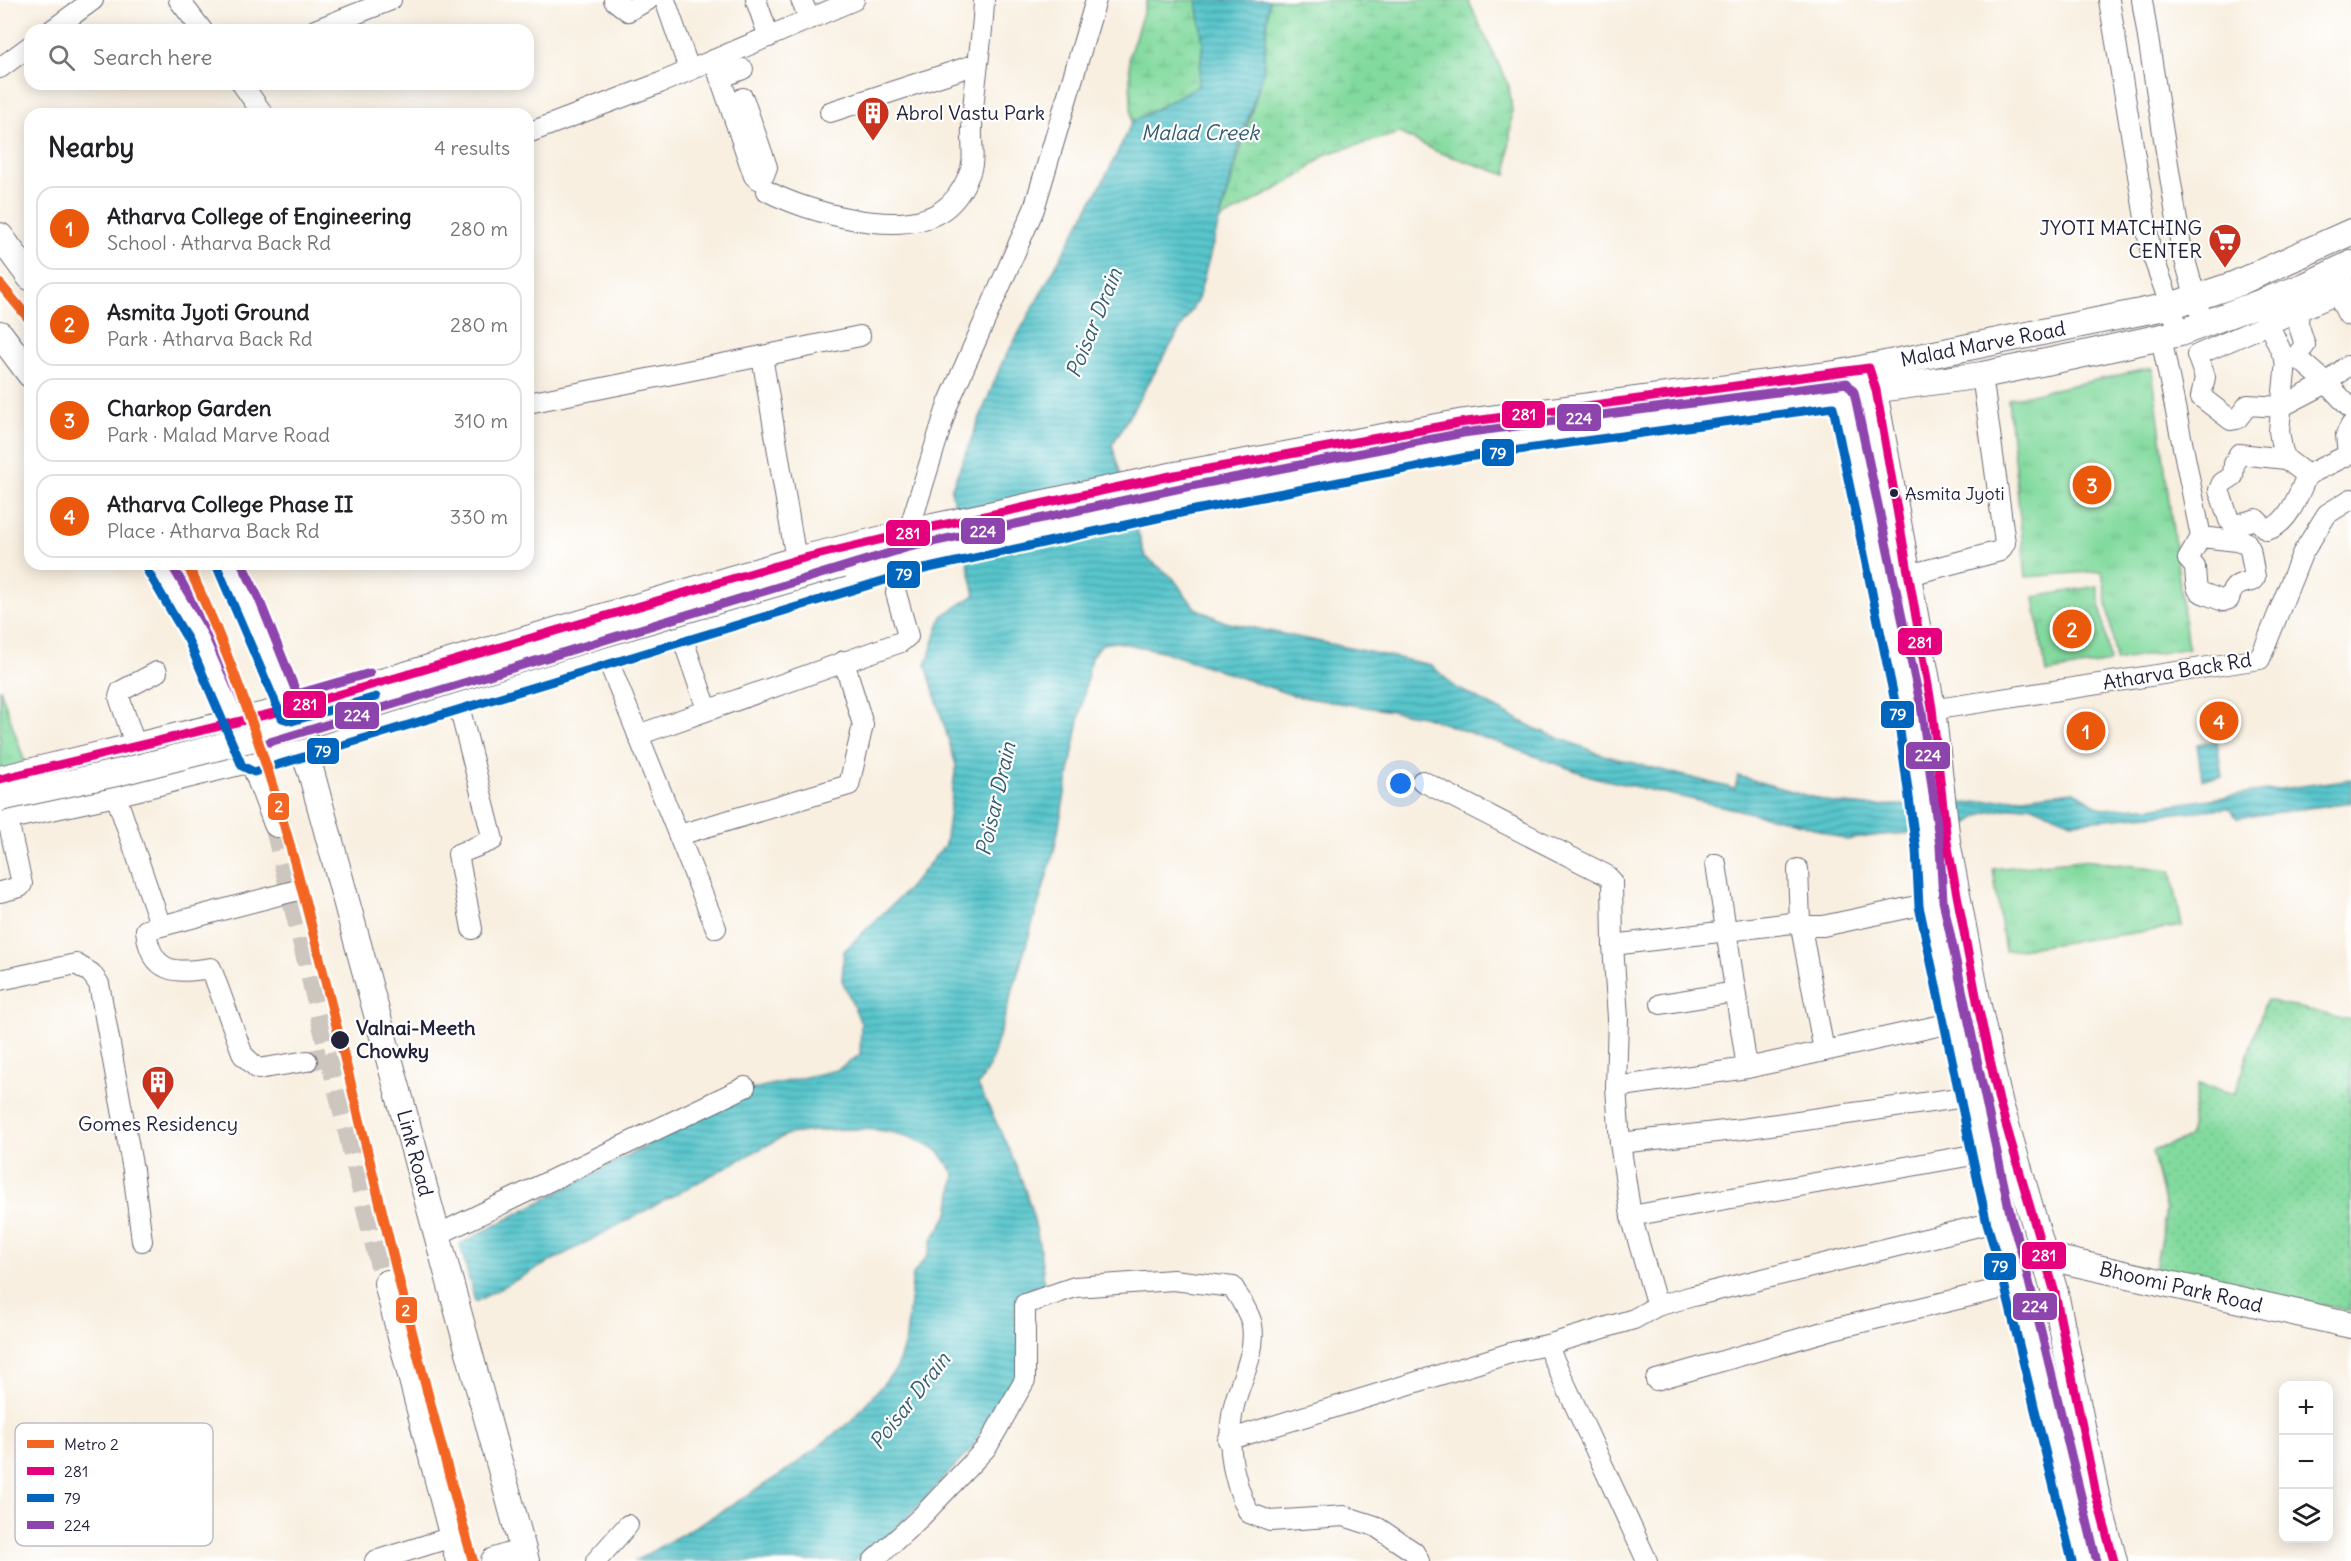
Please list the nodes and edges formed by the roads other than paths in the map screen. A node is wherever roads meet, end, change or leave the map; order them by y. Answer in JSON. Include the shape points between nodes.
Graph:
{"nodes":[{"id":1,"x":93,"y":0,"type":"edge"},
{"id":2,"x":179,"y":0,"type":"edge"},
{"id":3,"x":391,"y":0,"type":"edge"},
{"id":4,"x":614,"y":0,"type":"edge"},
{"id":5,"x":648,"y":0,"type":"edge"},
{"id":6,"x":665,"y":0,"type":"edge"},
{"id":7,"x":756,"y":0,"type":"edge"},
{"id":8,"x":801,"y":0,"type":"edge"},
{"id":9,"x":854,"y":0,"type":"edge"},
{"id":10,"x":984,"y":0,"type":"edge"},
{"id":11,"x":1096,"y":0,"type":"edge"},
{"id":12,"x":2109,"y":0,"type":"edge"},
{"id":13,"x":2142,"y":0,"type":"edge"},
{"id":14,"x":810,"y":19,"type":"junction"},
{"id":15,"x":60,"y":24,"type":"edge"},
{"id":16,"x":197,"y":24,"type":"edge"},
{"id":17,"x":330,"y":24,"type":"edge"},
{"id":18,"x":769,"y":36,"type":"junction"},
{"id":19,"x":24,"y":50,"type":"edge"},
{"id":20,"x":977,"y":64,"type":"junction"},
{"id":21,"x":0,"y":68,"type":"edge"},
{"id":22,"x":689,"y":69,"type":"junction"},
{"id":23,"x":717,"y":69,"type":"junction"},
{"id":24,"x":246,"y":90,"type":"edge"},
{"id":25,"x":743,"y":98,"type":"dead end"},
{"id":26,"x":259,"y":108,"type":"edge"},
{"id":27,"x":830,"y":112,"type":"dead end"},
{"id":28,"x":534,"y":131,"type":"edge"},
{"id":29,"x":767,"y":191,"type":"dead end"},
{"id":30,"x":2351,"y":232,"type":"edge"},
{"id":31,"x":0,"y":236,"type":"edge"},
{"id":32,"x":2351,"y":264,"type":"edge"},
{"id":33,"x":24,"y":270,"type":"edge"},
{"id":34,"x":2344,"y":291,"type":"edge"},
{"id":35,"x":2194,"y":298,"type":"junction"},
{"id":36,"x":2170,"y":306,"type":"junction"},
{"id":37,"x":2299,"y":311,"type":"junction"},
{"id":38,"x":2264,"y":314,"type":"junction"},
{"id":39,"x":2351,"y":316,"type":"edge"},
{"id":40,"x":2205,"y":324,"type":"junction"},
{"id":41,"x":2170,"y":335,"type":"junction"},
{"id":42,"x":860,"y":336,"type":"dead end"},
{"id":43,"x":1,"y":337,"type":"edge"},
{"id":44,"x":2197,"y":355,"type":"junction"},
{"id":45,"x":762,"y":356,"type":"junction"},
{"id":46,"x":24,"y":366,"type":"edge"},
{"id":47,"x":2351,"y":366,"type":"edge"},
{"id":48,"x":2166,"y":367,"type":"junction"},
{"id":49,"x":1982,"y":375,"type":"junction"},
{"id":50,"x":1872,"y":379,"type":"junction"},
{"id":51,"x":2327,"y":383,"type":"junction"},
{"id":52,"x":1839,"y":384,"type":"junction"},
{"id":53,"x":534,"y":402,"type":"edge"},
{"id":54,"x":2281,"y":407,"type":"junction"},
{"id":55,"x":2351,"y":409,"type":"edge"},
{"id":56,"x":2351,"y":424,"type":"edge"},
{"id":57,"x":2286,"y":459,"type":"junction"},
{"id":58,"x":2307,"y":475,"type":"junction"},
{"id":59,"x":2351,"y":499,"type":"edge"},
{"id":60,"x":2227,"y":513,"type":"junction"},
{"id":61,"x":908,"y":533,"type":"junction"},
{"id":62,"x":796,"y":560,"type":"junction"},
{"id":63,"x":889,"y":567,"type":"junction"},
{"id":64,"x":161,"y":570,"type":"edge"},
{"id":65,"x":232,"y":570,"type":"edge"},
{"id":66,"x":1909,"y":575,"type":"junction"},
{"id":67,"x":896,"y":592,"type":"dead end"},
{"id":68,"x":680,"y":631,"type":"junction"},
{"id":69,"x":605,"y":653,"type":"junction"},
{"id":70,"x":844,"y":662,"type":"junction"},
{"id":71,"x":157,"y":672,"type":"dead end"},
{"id":72,"x":457,"y":698,"type":"junction"},
{"id":73,"x":290,"y":709,"type":"junction"},
{"id":74,"x":707,"y":709,"type":"junction"},
{"id":75,"x":1921,"y":711,"type":"junction"},
{"id":76,"x":236,"y":723,"type":"junction"},
{"id":77,"x":638,"y":735,"type":"junction"},
{"id":78,"x":303,"y":746,"type":"junction"},
{"id":79,"x":136,"y":747,"type":"junction"},
{"id":80,"x":253,"y":760,"type":"junction"},
{"id":81,"x":0,"y":779,"type":"edge"},
{"id":82,"x":1422,"y":781,"type":"dead end"},
{"id":83,"x":115,"y":793,"type":"junction"},
{"id":84,"x":2,"y":811,"type":"edge"},
{"id":85,"x":277,"y":824,"type":"tunnel mouth"},
{"id":86,"x":679,"y":835,"type":"junction"},
{"id":87,"x":1716,"y":864,"type":"dead end"},
{"id":88,"x":1798,"y":869,"type":"dead end"},
{"id":89,"x":294,"y":891,"type":"dead end"},
{"id":90,"x":0,"y":892,"type":"edge"},
{"id":91,"x":1930,"y":903,"type":"junction"},
{"id":92,"x":158,"y":918,"type":"dead end"},
{"id":93,"x":1800,"y":922,"type":"junction"},
{"id":94,"x":716,"y":928,"type":"dead end"},
{"id":95,"x":472,"y":929,"type":"dead end"},
{"id":96,"x":1726,"y":929,"type":"junction"},
{"id":97,"x":1613,"y":945,"type":"junction"},
{"id":98,"x":1968,"y":951,"type":"junction"},
{"id":99,"x":1943,"y":958,"type":"junction"},
{"id":100,"x":0,"y":980,"type":"edge"},
{"id":101,"x":1735,"y":992,"type":"junction"},
{"id":102,"x":1661,"y":1004,"type":"dead end"},
{"id":103,"x":1969,"y":1019,"type":"junction"},
{"id":104,"x":1824,"y":1051,"type":"junction"},
{"id":105,"x":307,"y":1061,"type":"tunnel mouth"},
{"id":106,"x":1747,"y":1068,"type":"junction"},
{"id":107,"x":745,"y":1087,"type":"dead end"},
{"id":108,"x":1616,"y":1087,"type":"junction"},
{"id":109,"x":1972,"y":1096,"type":"junction"},
{"id":110,"x":1620,"y":1143,"type":"junction"},
{"id":111,"x":1984,"y":1153,"type":"junction"},
{"id":112,"x":1631,"y":1215,"type":"junction"},
{"id":113,"x":1999,"y":1221,"type":"junction"},
{"id":114,"x":437,"y":1235,"type":"junction"},
{"id":115,"x":142,"y":1241,"type":"dead end"},
{"id":116,"x":2047,"y":1265,"type":"junction"},
{"id":117,"x":2014,"y":1274,"type":"junction"},
{"id":118,"x":387,"y":1283,"type":"tunnel mouth"},
{"id":119,"x":1657,"y":1306,"type":"junction"},
{"id":120,"x":2274,"y":1316,"type":"junction"},
{"id":121,"x":2351,"y":1325,"type":"edge"},
{"id":122,"x":2351,"y":1341,"type":"edge"},
{"id":123,"x":1547,"y":1345,"type":"junction"},
{"id":124,"x":1656,"y":1380,"type":"dead end"},
{"id":125,"x":1228,"y":1440,"type":"junction"},
{"id":126,"x":628,"y":1525,"type":"dead end"},
{"id":127,"x":456,"y":1549,"type":"edge"},
{"id":128,"x":524,"y":1557,"type":"edge"},
{"id":129,"x":375,"y":1561,"type":"edge"},
{"id":130,"x":494,"y":1561,"type":"edge"},
{"id":131,"x":596,"y":1561,"type":"edge"},
{"id":132,"x":873,"y":1561,"type":"edge"},
{"id":133,"x":1419,"y":1561,"type":"edge"},
{"id":134,"x":1647,"y":1561,"type":"edge"},
{"id":135,"x":2084,"y":1561,"type":"edge"},
{"id":136,"x":2114,"y":1561,"type":"edge"}],
"edges":[{"from":1,"to":15,"type":"street"},
{"from":2,"to":16,"type":"street"},
{"from":3,"to":17,"type":"street"},
{"from":4,"to":5,"type":"street","via":[[628,11]]},
{"from":6,"to":22,"type":"street"},
{"from":7,"to":18,"type":"street"},
{"from":8,"to":14,"type":"street"},
{"from":9,"to":14,"type":"street"},
{"from":10,"to":20,"type":"street"},
{"from":11,"to":61,"type":"street","via":[[1034,209],[948,404]]},
{"from":12,"to":36,"type":"street","via":[[2150,248]]},
{"from":13,"to":35,"type":"street","via":[[2181,246]]},
{"from":14,"to":18,"type":"street"},
{"from":18,"to":23,"type":"street","via":[[742,64]]},
{"from":19,"to":21,"type":"street"},
{"from":20,"to":27,"type":"street"},
{"from":20,"to":29,"type":"street","via":[[973,163],[955,200],[938,213],[912,221],[838,217],[791,203]]},
{"from":22,"to":23,"type":"street"},
{"from":22,"to":28,"type":"street"},
{"from":23,"to":25,"type":"street","via":[[758,179],[767,167]]},
{"from":24,"to":26,"type":"street"},
{"from":30,"to":35,"type":"main road","name":"Malad Marve Road","via":[[2233,285]]},
{"from":31,"to":33,"type":"main road"},
{"from":32,"to":38,"type":"main road","name":"Malad Marve Road"},
{"from":34,"to":37,"type":"street"},
{"from":34,"to":39,"type":"street"},
{"from":35,"to":36,"type":"main road","name":"Malad Marve Road"},
{"from":35,"to":40,"type":"street"},
{"from":36,"to":41,"type":"street"},
{"from":36,"to":50,"type":"main road","name":"Malad Marve Road"},
{"from":37,"to":38,"type":"street"},
{"from":37,"to":51,"type":"street","via":[[2298,323],[2305,345],[2298,358]]},
{"from":38,"to":40,"type":"main road","name":"Malad Marve Road"},
{"from":38,"to":44,"type":"street"},
{"from":38,"to":54,"type":"street","via":[[2286,362]]},
{"from":40,"to":41,"type":"main road","name":"Malad Marve Road"},
{"from":41,"to":48,"type":"street"},
{"from":41,"to":49,"type":"main road","name":"Malad Marve Road"},
{"from":42,"to":45,"type":"street"},
{"from":43,"to":46,"type":"main road"},
{"from":44,"to":48,"type":"street"},
{"from":44,"to":54,"type":"street","via":[[2205,377],[2201,397],[2231,420],[2252,404]]},
{"from":45,"to":53,"type":"street"},
{"from":45,"to":62,"type":"street"},
{"from":47,"to":51,"type":"street"},
{"from":48,"to":60,"type":"street","via":[[2199,526]]},
{"from":49,"to":50,"type":"main road","name":"Malad Marve Road"},
{"from":49,"to":66,"type":"street","via":[[2005,543],[2000,552]]},
{"from":50,"to":52,"type":"main road","name":"Malad Marve Road"},
{"from":50,"to":66,"type":"main road"},
{"from":51,"to":54,"type":"street"},
{"from":51,"to":55,"type":"street"},
{"from":52,"to":61,"type":"main road","name":"Malad Marve Road","via":[[1459,423],[1175,474]]},
{"from":52,"to":63,"type":"main road","name":"Malad Marve Road","via":[[1465,445],[1183,500]]},
{"from":52,"to":75,"type":"main road"},
{"from":54,"to":57,"type":"street","via":[[2278,431]]},
{"from":56,"to":58,"type":"street","via":[[2346,435],[2348,455]]},
{"from":57,"to":58,"type":"street"},
{"from":57,"to":60,"type":"street","via":[[2240,454],[2233,476],[2219,490]]},
{"from":58,"to":60,"type":"street","via":[[2295,502],[2276,528],[2267,530],[2256,519],[2235,525]]},
{"from":59,"to":75,"type":"street","name":"Atharva Back Rd","via":[[2327,514],[2302,554],[2260,659]]},
{"from":61,"to":62,"type":"main road","name":"Malad Marve Road"},
{"from":62,"to":73,"type":"main road","name":"Malad Marve Road"},
{"from":63,"to":68,"type":"main road","name":"Malad Marve Road"},
{"from":63,"to":84,"type":"main road","bridge":true,"via":[[842,564],[312,723],[121,772]]},
{"from":64,"to":76,"type":"main road","via":[[199,635]]},
{"from":65,"to":73,"type":"main road"},
{"from":66,"to":75,"type":"main road"},
{"from":67,"to":70,"type":"street","via":[[908,636]]},
{"from":68,"to":69,"type":"main road","name":"Malad Marve Road"},
{"from":68,"to":74,"type":"street"},
{"from":69,"to":72,"type":"main road","name":"Malad Marve Road"},
{"from":69,"to":77,"type":"street"},
{"from":70,"to":74,"type":"street"},
{"from":70,"to":86,"type":"street","via":[[863,725],[849,785]]},
{"from":71,"to":79,"type":"street","via":[[121,690],[119,697]]},
{"from":72,"to":78,"type":"main road","name":"Malad Marve Road"},
{"from":72,"to":95,"type":"street","via":[[493,840],[458,854]]},
{"from":73,"to":76,"type":"main road","name":"Malad Marve Road"},
{"from":73,"to":78,"type":"main road","name":"Link Road"},
{"from":74,"to":77,"type":"street"},
{"from":75,"to":91,"type":"main road"},
{"from":75,"to":98,"type":"main road"},
{"from":76,"to":79,"type":"main road","name":"Malad Marve Road"},
{"from":76,"to":80,"type":"main road"},
{"from":77,"to":86,"type":"street"},
{"from":78,"to":80,"type":"main road","name":"Malad Marve Road"},
{"from":78,"to":114,"type":"main road","name":"Link Road"},
{"from":79,"to":81,"type":"main road","name":"Malad Marve Road"},
{"from":80,"to":83,"type":"main road","name":"Malad Marve Road"},
{"from":80,"to":85,"type":"main road"},
{"from":82,"to":97,"type":"street","via":[[1606,875],[1612,881]]},
{"from":83,"to":84,"type":"main road","name":"Malad Marve Road"},
{"from":83,"to":92,"type":"street"},
{"from":84,"to":90,"type":"street","via":[[22,884]]},
{"from":86,"to":94,"type":"street"},
{"from":87,"to":96,"type":"street"},
{"from":88,"to":93,"type":"street"},
{"from":89,"to":105,"type":"street","via":[[146,930],[153,956],[171,972],[211,968],[243,1055],[258,1069]]},
{"from":91,"to":93,"type":"street","via":[[1823,926]]},
{"from":91,"to":99,"type":"main road"},
{"from":93,"to":96,"type":"street"},
{"from":93,"to":104,"type":"street"},
{"from":96,"to":97,"type":"street"},
{"from":96,"to":101,"type":"street"},
{"from":97,"to":108,"type":"street","via":[[1618,1018]]},
{"from":98,"to":99,"type":"main road"},
{"from":98,"to":103,"type":"main road"},
{"from":99,"to":103,"type":"main road"},
{"from":100,"to":115,"type":"street","via":[[76,964],[91,973],[99,984]]},
{"from":101,"to":102,"type":"street"},
{"from":101,"to":106,"type":"street"},
{"from":103,"to":104,"type":"street"},
{"from":103,"to":109,"type":"main road"},
{"from":103,"to":116,"type":"main road","via":[[2000,1101]]},
{"from":104,"to":106,"type":"street"},
{"from":106,"to":108,"type":"street"},
{"from":107,"to":114,"type":"street"},
{"from":108,"to":110,"type":"street"},
{"from":109,"to":110,"type":"street"},
{"from":109,"to":111,"type":"main road"},
{"from":110,"to":112,"type":"street"},
{"from":111,"to":112,"type":"street"},
{"from":111,"to":113,"type":"main road"},
{"from":112,"to":119,"type":"street"},
{"from":113,"to":117,"type":"main road"},
{"from":113,"to":119,"type":"street"},
{"from":114,"to":128,"type":"main road","name":"Link Road"},
{"from":116,"to":117,"type":"main road","name":"Bhoomi Park Road"},
{"from":116,"to":120,"type":"main road","name":"Bhoomi Park Road"},
{"from":116,"to":136,"type":"main road"},
{"from":117,"to":124,"type":"street"},
{"from":117,"to":135,"type":"main road"},
{"from":118,"to":127,"type":"main road"},
{"from":119,"to":123,"type":"street","via":[[1634,1319]]},
{"from":120,"to":121,"type":"main road","name":"Bhoomi Park Road"},
{"from":120,"to":122,"type":"main road","name":"Bhoomi Park Road"},
{"from":123,"to":125,"type":"street"},
{"from":123,"to":134,"type":"street"},
{"from":125,"to":132,"type":"street","via":[[1237,1394],[1250,1363],[1252,1324],[1233,1287],[1173,1280],[1075,1287],[1025,1304],[1025,1380],[987,1447]]},
{"from":125,"to":133,"type":"street","via":[[1241,1497],[1249,1513],[1270,1521],[1344,1516],[1375,1526],[1414,1552]]},
{"from":126,"to":131,"type":"street"},
{"from":127,"to":129,"type":"street"},
{"from":128,"to":130,"type":"main road"}]}
